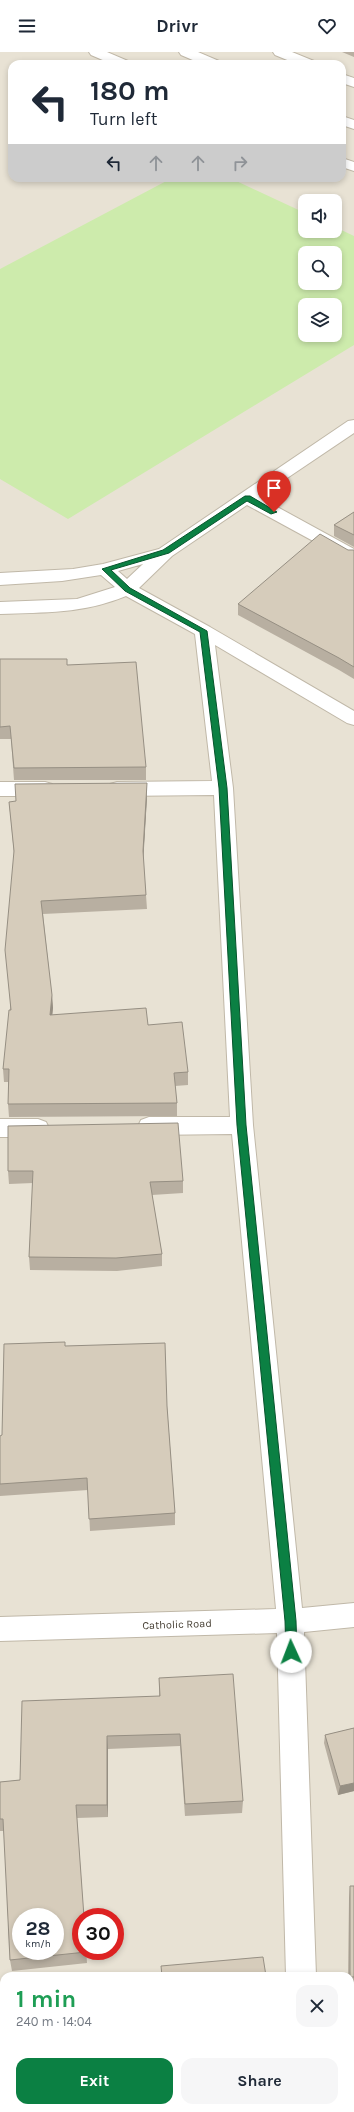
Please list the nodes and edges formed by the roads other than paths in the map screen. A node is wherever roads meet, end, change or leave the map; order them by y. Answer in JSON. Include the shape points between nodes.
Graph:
{"nodes":[{"id":1,"x":96,"y":52,"type":"edge"},
{"id":2,"x":186,"y":52,"type":"edge"},
{"id":3,"x":280,"y":52,"type":"edge"},
{"id":4,"x":114,"y":60,"type":"edge"},
{"id":5,"x":205,"y":60,"type":"edge"},
{"id":6,"x":299,"y":60,"type":"edge"},
{"id":7,"x":353,"y":427,"type":"edge"},
{"id":8,"x":247,"y":498,"type":"junction"},
{"id":9,"x":166,"y":552,"type":"junction"},
{"id":10,"x":354,"y":556,"type":"edge"},
{"id":11,"x":105,"y":569,"type":"junction"},
{"id":12,"x":0,"y":579,"type":"edge"},
{"id":13,"x":127,"y":589,"type":"junction"},
{"id":14,"x":0,"y":608,"type":"edge"},
{"id":15,"x":204,"y":631,"type":"junction"},
{"id":16,"x":354,"y":719,"type":"edge"},
{"id":17,"x":223,"y":788,"type":"junction"},
{"id":18,"x":0,"y":789,"type":"edge"},
{"id":19,"x":64,"y":789,"type":"edge"},
{"id":20,"x":96,"y":789,"type":"edge"},
{"id":21,"x":242,"y":1125,"type":"junction"},
{"id":22,"x":132,"y":1126,"type":"edge"},
{"id":23,"x":55,"y":1127,"type":"edge"},
{"id":24,"x":0,"y":1128,"type":"edge"},
{"id":25,"x":354,"y":1614,"type":"edge"},
{"id":26,"x":290,"y":1621,"type":"junction"},
{"id":27,"x":0,"y":1629,"type":"edge"},
{"id":28,"x":301,"y":1972,"type":"edge"}],
"edges":[{"from":1,"to":4,"type":"street"},
{"from":2,"to":5,"type":"street"},
{"from":3,"to":6,"type":"street"},
{"from":7,"to":8,"type":"street"},
{"from":8,"to":9,"type":"street"},
{"from":8,"to":10,"type":"street"},
{"from":9,"to":11,"type":"street"},
{"from":9,"to":13,"type":"street"},
{"from":11,"to":12,"type":"street","via":[[51,577]]},
{"from":11,"to":13,"type":"street"},
{"from":13,"to":14,"type":"street","via":[[77,605]]},
{"from":13,"to":15,"type":"street"},
{"from":15,"to":16,"type":"street"},
{"from":15,"to":17,"type":"street"},
{"from":17,"to":20,"type":"street"},
{"from":17,"to":21,"type":"street"},
{"from":18,"to":19,"type":"street"},
{"from":21,"to":22,"type":"street"},
{"from":21,"to":26,"type":"street"},
{"from":23,"to":24,"type":"street"},
{"from":25,"to":26,"type":"street","name":"Catholic Road"},
{"from":26,"to":27,"type":"street","name":"Catholic Road"},
{"from":26,"to":28,"type":"street"}]}
